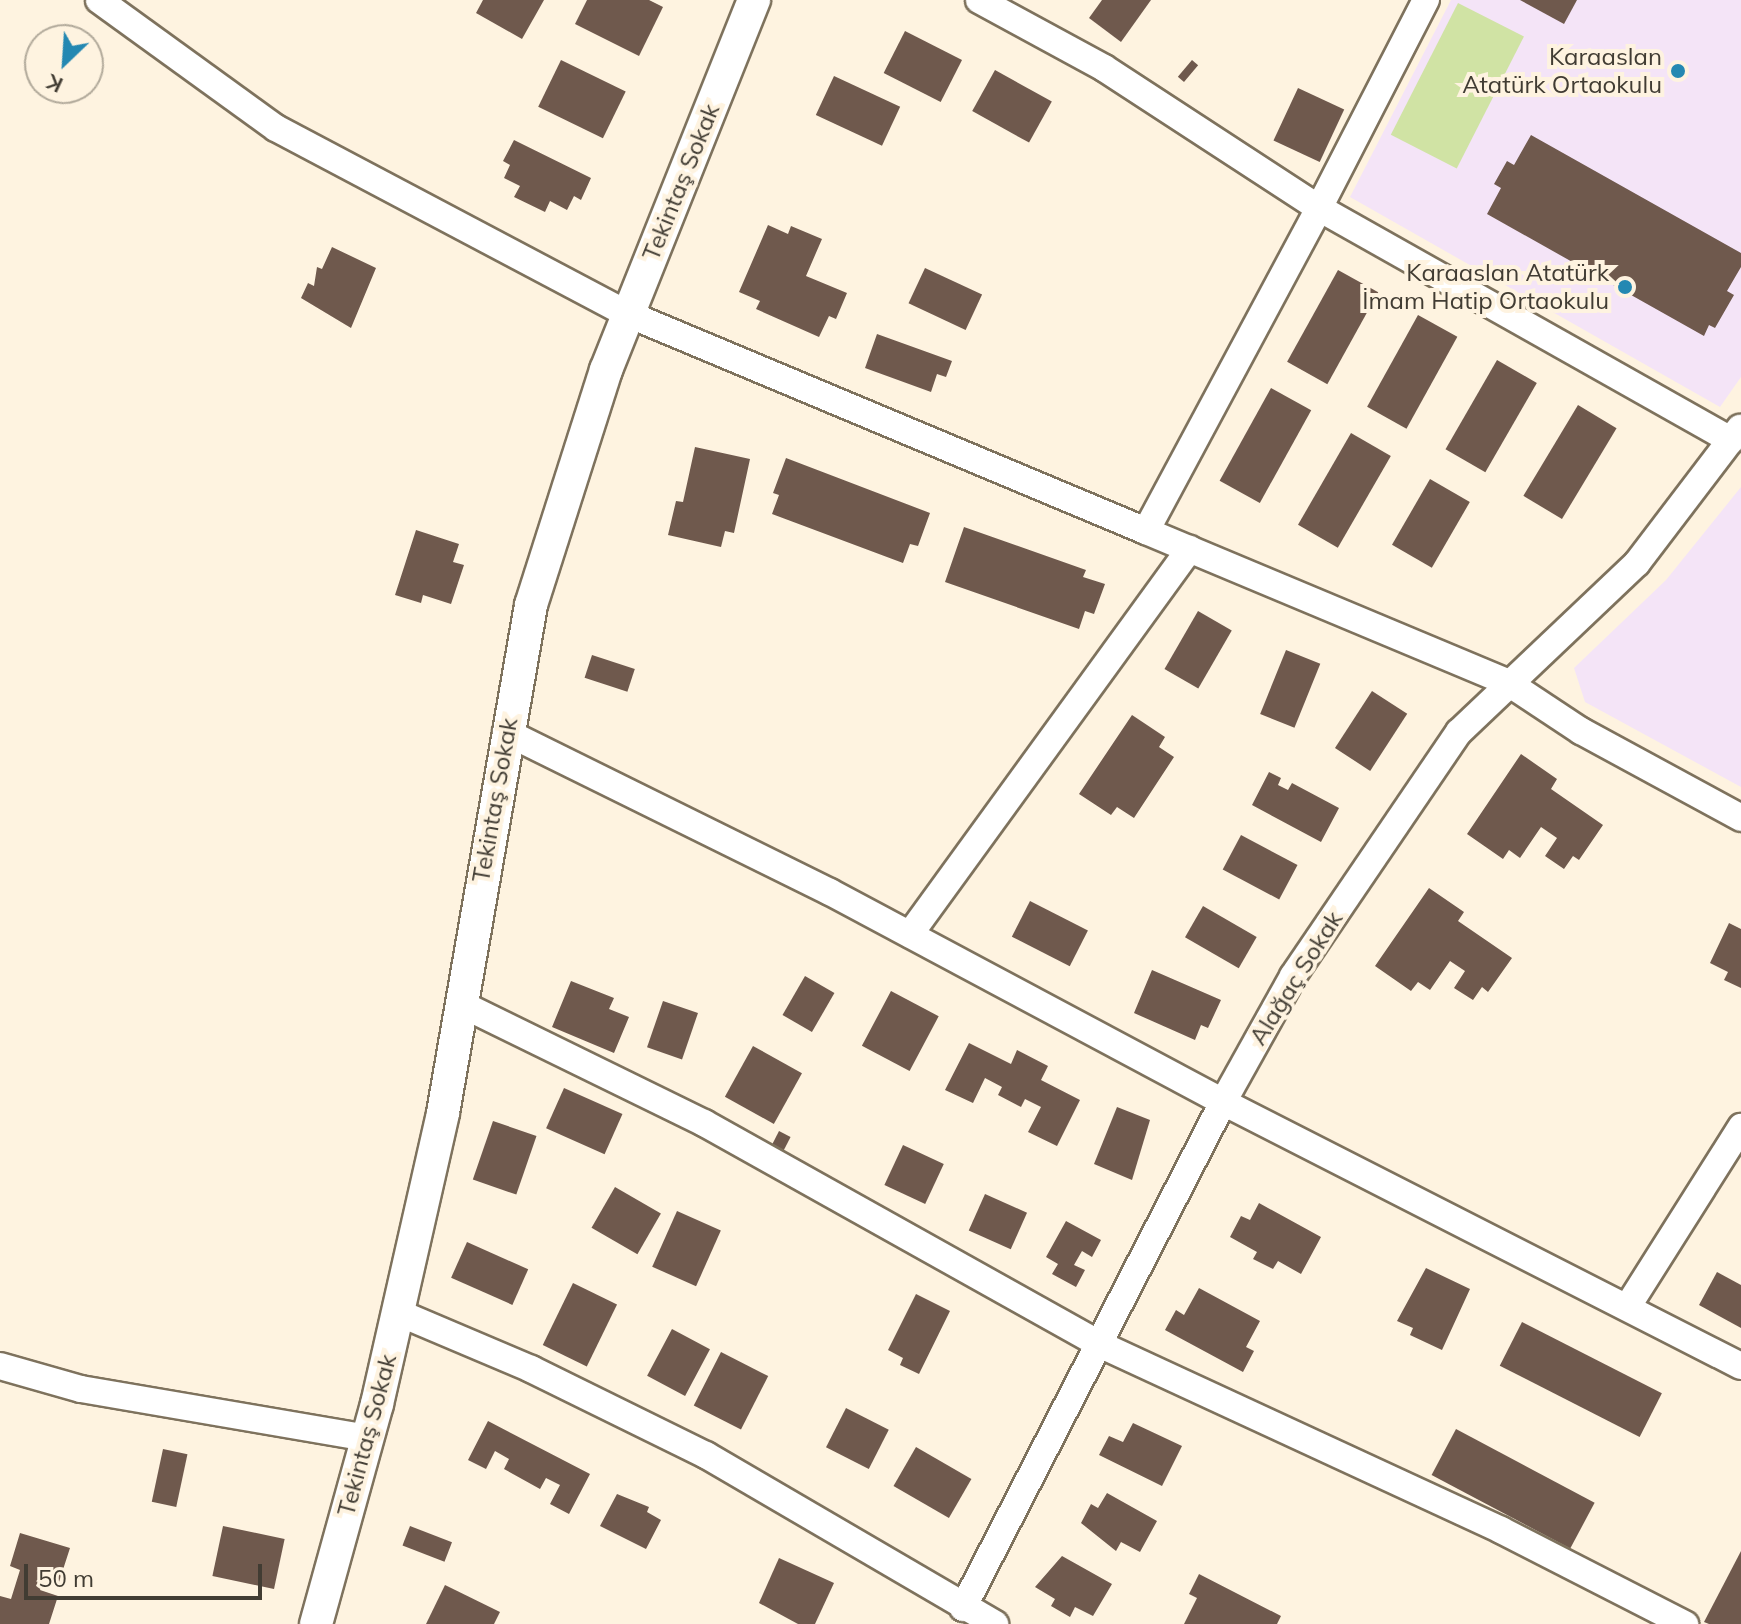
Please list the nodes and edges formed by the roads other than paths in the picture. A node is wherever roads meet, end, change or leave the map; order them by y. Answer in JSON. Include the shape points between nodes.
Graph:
{"nodes":[{"id":1,"x":99,"y":0,"type":"edge"},
{"id":2,"x":754,"y":0,"type":"edge"},
{"id":3,"x":979,"y":0,"type":"edge"},
{"id":4,"x":1426,"y":0,"type":"edge"},
{"id":5,"x":1319,"y":208,"type":"junction"},
{"id":6,"x":628,"y":314,"type":"junction"},
{"id":7,"x":1736,"y":433,"type":"edge"},
{"id":8,"x":1146,"y":531,"type":"junction"},
{"id":9,"x":1190,"y":549,"type":"junction"},
{"id":10,"x":1507,"y":682,"type":"junction"},
{"id":11,"x":506,"y":732,"type":"junction"},
{"id":12,"x":1741,"y":818,"type":"edge"},
{"id":13,"x":910,"y":934,"type":"junction"},
{"id":14,"x":461,"y":1004,"type":"junction"},
{"id":15,"x":1223,"y":1102,"type":"junction"},
{"id":16,"x":1741,"y":1127,"type":"edge"},
{"id":17,"x":1628,"y":1306,"type":"junction"},
{"id":18,"x":397,"y":1312,"type":"junction"},
{"id":19,"x":1101,"y":1345,"type":"junction"},
{"id":20,"x":0,"y":1366,"type":"edge"},
{"id":21,"x":1741,"y":1366,"type":"edge"},
{"id":22,"x":367,"y":1438,"type":"junction"},
{"id":23,"x":963,"y":1608,"type":"junction"},
{"id":24,"x":316,"y":1624,"type":"edge"},
{"id":25,"x":995,"y":1624,"type":"edge"},
{"id":26,"x":1685,"y":1624,"type":"edge"}],
"edges":[{"from":1,"to":6,"type":"street","via":[[276,128]]},
{"from":2,"to":6,"type":"street","name":"Tekintaş Sokak"},
{"from":3,"to":5,"type":"street","via":[[1104,68]]},
{"from":4,"to":5,"type":"street"},
{"from":5,"to":7,"type":"street"},
{"from":5,"to":8,"type":"street"},
{"from":6,"to":8,"type":"street"},
{"from":6,"to":11,"type":"street","name":"Tekintaş Sokak","via":[[531,605]]},
{"from":7,"to":10,"type":"street","name":"Alağaç Sokak","via":[[1637,563]]},
{"from":8,"to":9,"type":"street"},
{"from":9,"to":10,"type":"street"},
{"from":9,"to":13,"type":"street"},
{"from":10,"to":12,"type":"street","via":[[1581,731]]},
{"from":10,"to":15,"type":"street","name":"Alağaç Sokak","via":[[1459,732],[1293,976]]},
{"from":11,"to":13,"type":"street"},
{"from":11,"to":14,"type":"street","name":"Tekintaş Sokak"},
{"from":13,"to":15,"type":"street"},
{"from":14,"to":18,"type":"street","name":"Tekintaş Sokak","via":[[443,1113]]},
{"from":14,"to":19,"type":"street","via":[[704,1123]]},
{"from":15,"to":17,"type":"street"},
{"from":15,"to":19,"type":"street","name":"Alağaç Sokak"},
{"from":16,"to":17,"type":"street"},
{"from":17,"to":21,"type":"street"},
{"from":18,"to":22,"type":"street","name":"Tekintaş Sokak"},
{"from":18,"to":23,"type":"street","via":[[531,1369],[706,1455]]},
{"from":19,"to":23,"type":"street","name":"Alağaç Sokak"},
{"from":19,"to":26,"type":"street","via":[[1501,1530]]},
{"from":20,"to":22,"type":"street","via":[[81,1389]]},
{"from":22,"to":24,"type":"street","name":"Tekintaş Sokak"},
{"from":23,"to":25,"type":"street"}]}
